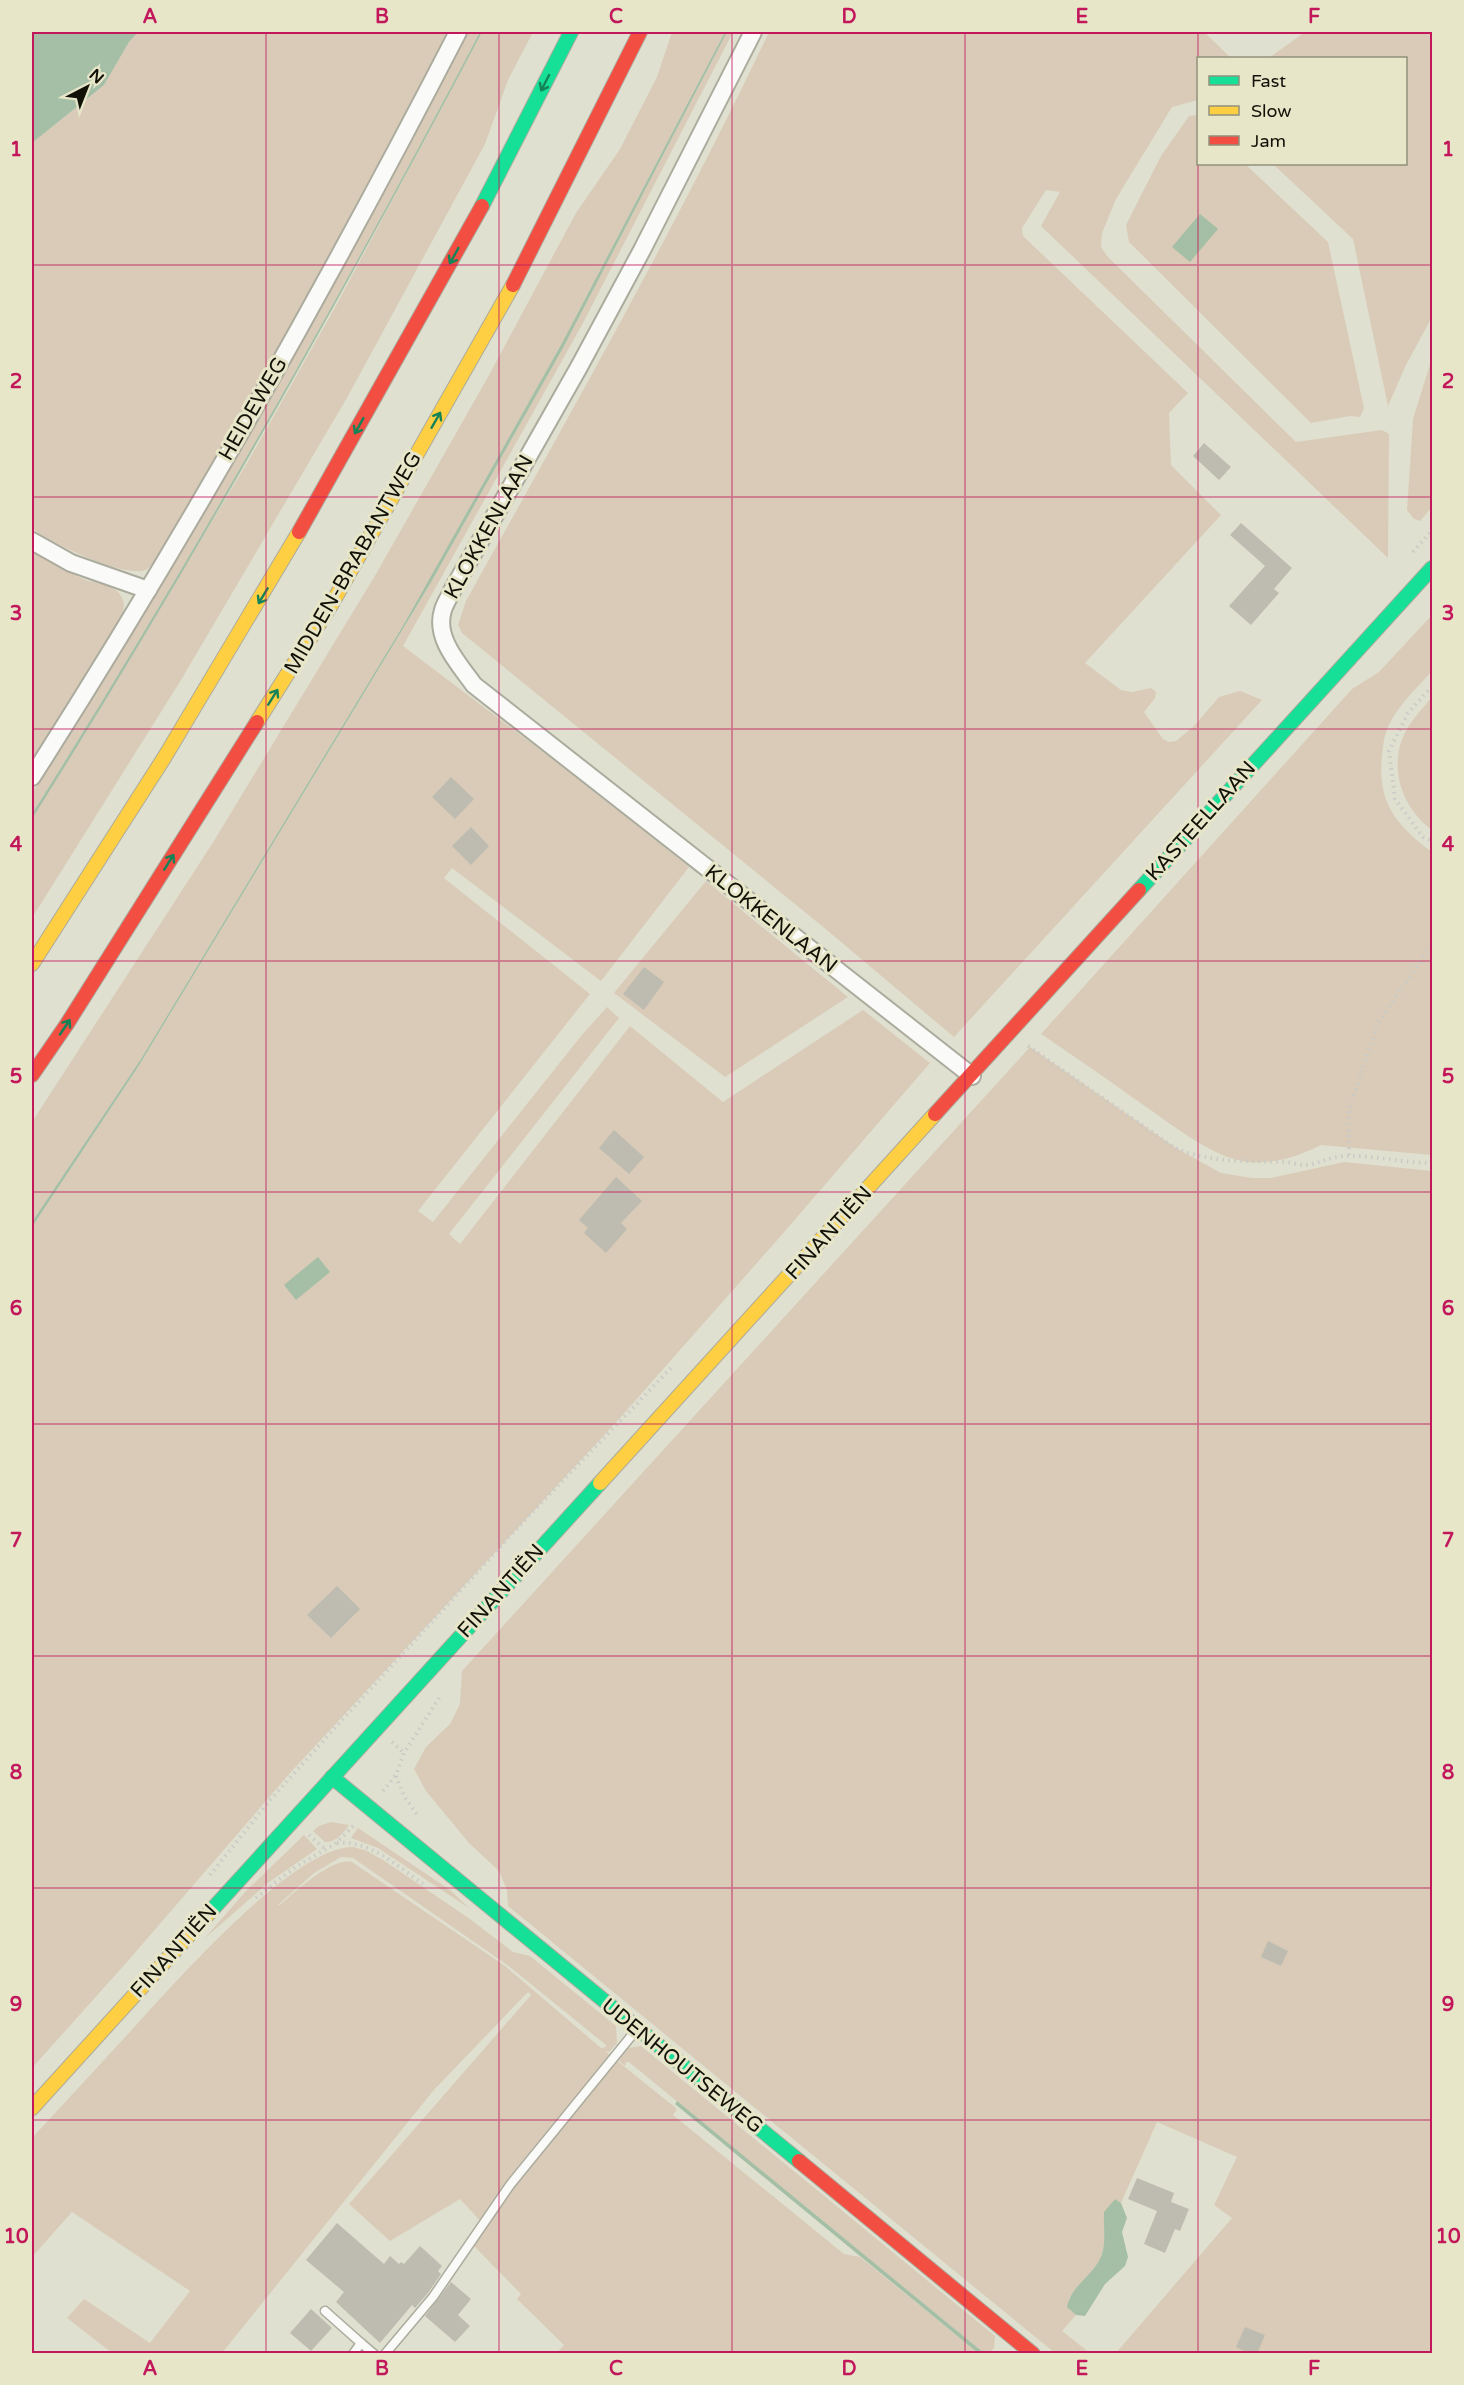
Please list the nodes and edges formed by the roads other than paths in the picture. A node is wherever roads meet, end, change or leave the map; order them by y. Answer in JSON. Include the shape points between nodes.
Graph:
{"nodes":[{"id":1,"x":458,"y":32,"type":"edge"},
{"id":2,"x":572,"y":32,"type":"edge"},
{"id":3,"x":640,"y":32,"type":"edge"},
{"id":4,"x":753,"y":32,"type":"edge"},
{"id":5,"x":32,"y":541,"type":"edge"},
{"id":6,"x":1432,"y":567,"type":"edge"},
{"id":7,"x":147,"y":590,"type":"junction"},
{"id":8,"x":32,"y":777,"type":"edge"},
{"id":9,"x":32,"y":964,"type":"edge"},
{"id":10,"x":32,"y":1075,"type":"edge"},
{"id":11,"x":972,"y":1076,"type":"junction"},
{"id":12,"x":332,"y":1777,"type":"junction"},
{"id":13,"x":637,"y":2028,"type":"junction"},
{"id":14,"x":32,"y":2108,"type":"edge"},
{"id":15,"x":325,"y":2311,"type":"dead end"},
{"id":16,"x":361,"y":2343,"type":"junction"},
{"id":17,"x":353,"y":2354,"type":"edge"},
{"id":18,"x":374,"y":2354,"type":"edge"},
{"id":19,"x":386,"y":2354,"type":"edge"},
{"id":20,"x":1033,"y":2354,"type":"edge"}],
"edges":[{"from":1,"to":7,"type":"street","name":"HEIDEWEG","via":[[242,431]]},
{"from":2,"to":9,"type":"main road","one_way":true,"via":[[468,233],[277,572]]},
{"from":10,"to":3,"type":"main road","name":"MIDDEN-BRABANTWEG","one_way":true,"via":[[331,605],[523,268]]},
{"from":4,"to":11,"type":"street","name":"KLOKKENLAAN","via":[[579,367],[453,589],[442,611],[442,636],[474,685]]},
{"from":5,"to":7,"type":"street","via":[[71,563]]},
{"from":6,"to":11,"type":"main road","name":"KASTEELLAAN"},
{"from":7,"to":8,"type":"street","name":"HEIDEWEG"},
{"from":11,"to":12,"type":"main road","name":"FINANTIËN"},
{"from":12,"to":13,"type":"main road","name":"UDENHOUTSEWEG"},
{"from":12,"to":14,"type":"main road","name":"FINANTIËN"},
{"from":13,"to":19,"type":"lane","via":[[510,2185],[433,2297]]},
{"from":13,"to":20,"type":"main road","name":"UDENHOUTSEWEG"},
{"from":15,"to":16,"type":"lane"},
{"from":16,"to":17,"type":"lane"},
{"from":16,"to":18,"type":"lane"}]}
